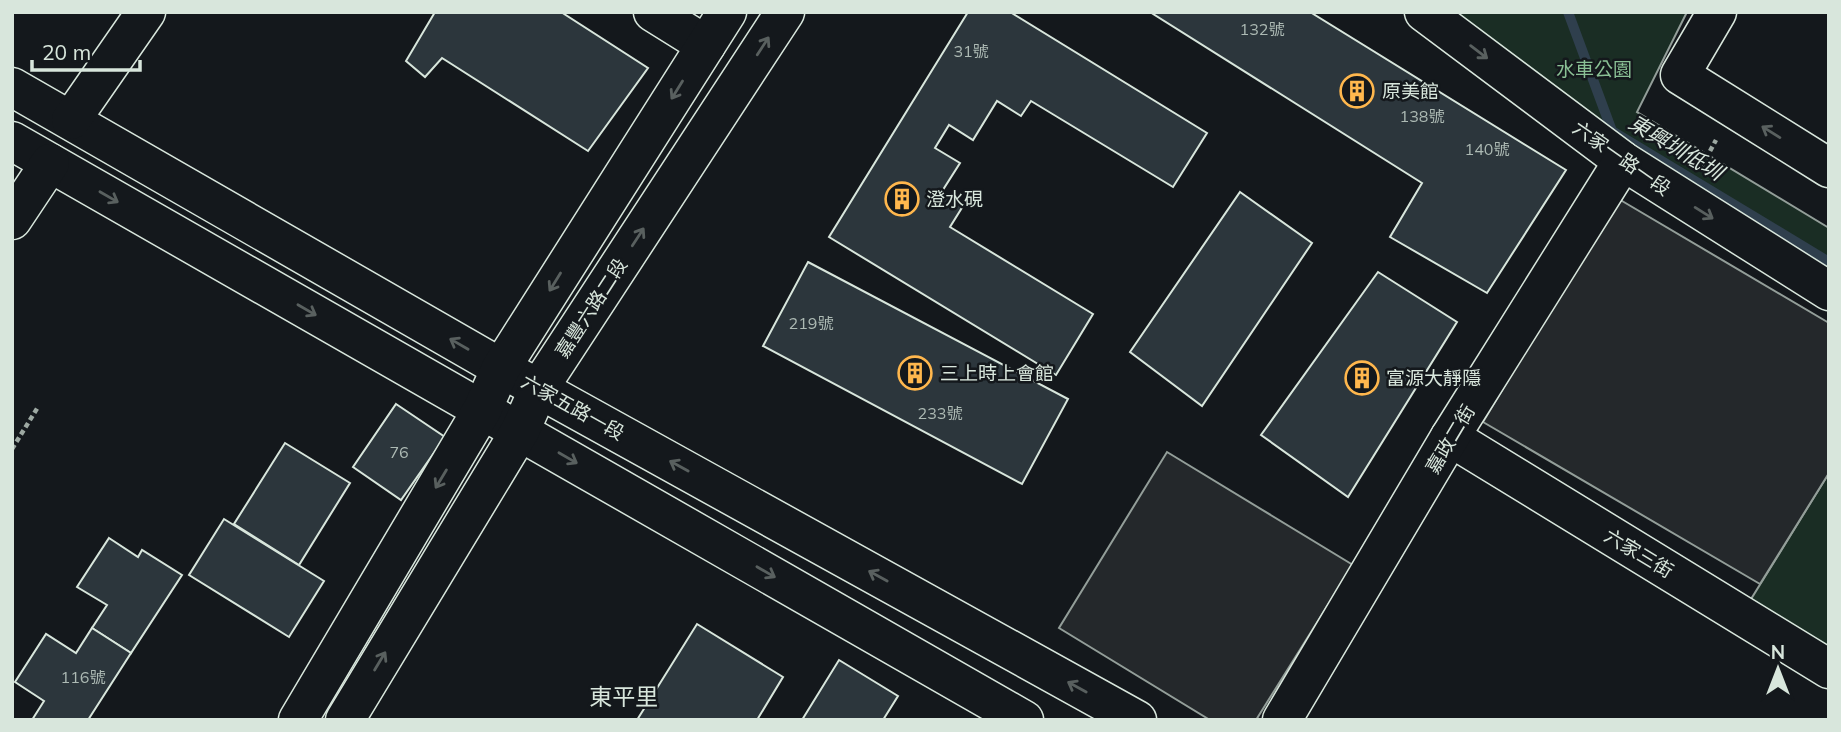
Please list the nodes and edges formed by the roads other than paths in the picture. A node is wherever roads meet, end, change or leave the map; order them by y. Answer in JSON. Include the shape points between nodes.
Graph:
{"nodes":[{"id":1,"x":146,"y":12,"type":"edge"},
{"id":2,"x":653,"y":12,"type":"edge"},
{"id":3,"x":727,"y":12,"type":"edge"},
{"id":4,"x":785,"y":12,"type":"edge"},
{"id":5,"x":1424,"y":12,"type":"edge"},
{"id":6,"x":1717,"y":12,"type":"edge"},
{"id":7,"x":706,"y":45,"type":"junction"},
{"id":8,"x":12,"y":87,"type":"edge"},
{"id":9,"x":71,"y":120,"type":"junction"},
{"id":10,"x":12,"y":142,"type":"edge"},
{"id":11,"x":1623,"y":161,"type":"junction"},
{"id":12,"x":50,"y":163,"type":"junction"},
{"id":13,"x":1829,"y":168,"type":"edge"},
{"id":14,"x":12,"y":220,"type":"edge"},
{"id":15,"x":1829,"y":291,"type":"edge"},
{"id":16,"x":501,"y":368,"type":"junction"},
{"id":17,"x":539,"y":388,"type":"junction"},
{"id":18,"x":482,"y":410,"type":"junction"},
{"id":19,"x":520,"y":430,"type":"junction"},
{"id":20,"x":1450,"y":437,"type":"junction"},
{"id":21,"x":1829,"y":669,"type":"edge"},
{"id":22,"x":298,"y":720,"type":"edge"},
{"id":23,"x":345,"y":720,"type":"edge"},
{"id":24,"x":1024,"y":720,"type":"edge"},
{"id":25,"x":1137,"y":720,"type":"edge"},
{"id":26,"x":1282,"y":720,"type":"edge"}],
"edges":[{"from":1,"to":9,"type":"street"},
{"from":2,"to":7,"type":"street"},
{"from":3,"to":7,"type":"street"},
{"from":17,"to":4,"type":"street","name":"嘉豐六路二段","one_way":true},
{"from":5,"to":11,"type":"street","name":"六家一路一段","one_way":true},
{"from":13,"to":6,"type":"street","one_way":true,"via":[[1680,75]]},
{"from":7,"to":16,"type":"street","one_way":true},
{"from":8,"to":9,"type":"street","name":"六家五路一段"},
{"from":16,"to":9,"type":"street","name":"六家五路一段","one_way":true},
{"from":10,"to":12,"type":"street"},
{"from":11,"to":15,"type":"street","name":"六家一路一段","one_way":true},
{"from":11,"to":20,"type":"street","name":"嘉政二街"},
{"from":12,"to":14,"type":"street"},
{"from":12,"to":18,"type":"street","one_way":true},
{"from":16,"to":17,"type":"street","name":"六家五路一段"},
{"from":16,"to":18,"type":"street"},
{"from":17,"to":19,"type":"street","name":"嘉豐六路二段"},
{"from":25,"to":17,"type":"street","name":"六家五路一段","one_way":true},
{"from":18,"to":19,"type":"street"},
{"from":18,"to":22,"type":"street","one_way":true},
{"from":23,"to":19,"type":"street","name":"嘉豐六路二段","one_way":true},
{"from":19,"to":24,"type":"street","one_way":true},
{"from":20,"to":21,"type":"street","name":"六家三街"},
{"from":20,"to":26,"type":"street","name":"嘉政二街"}]}
